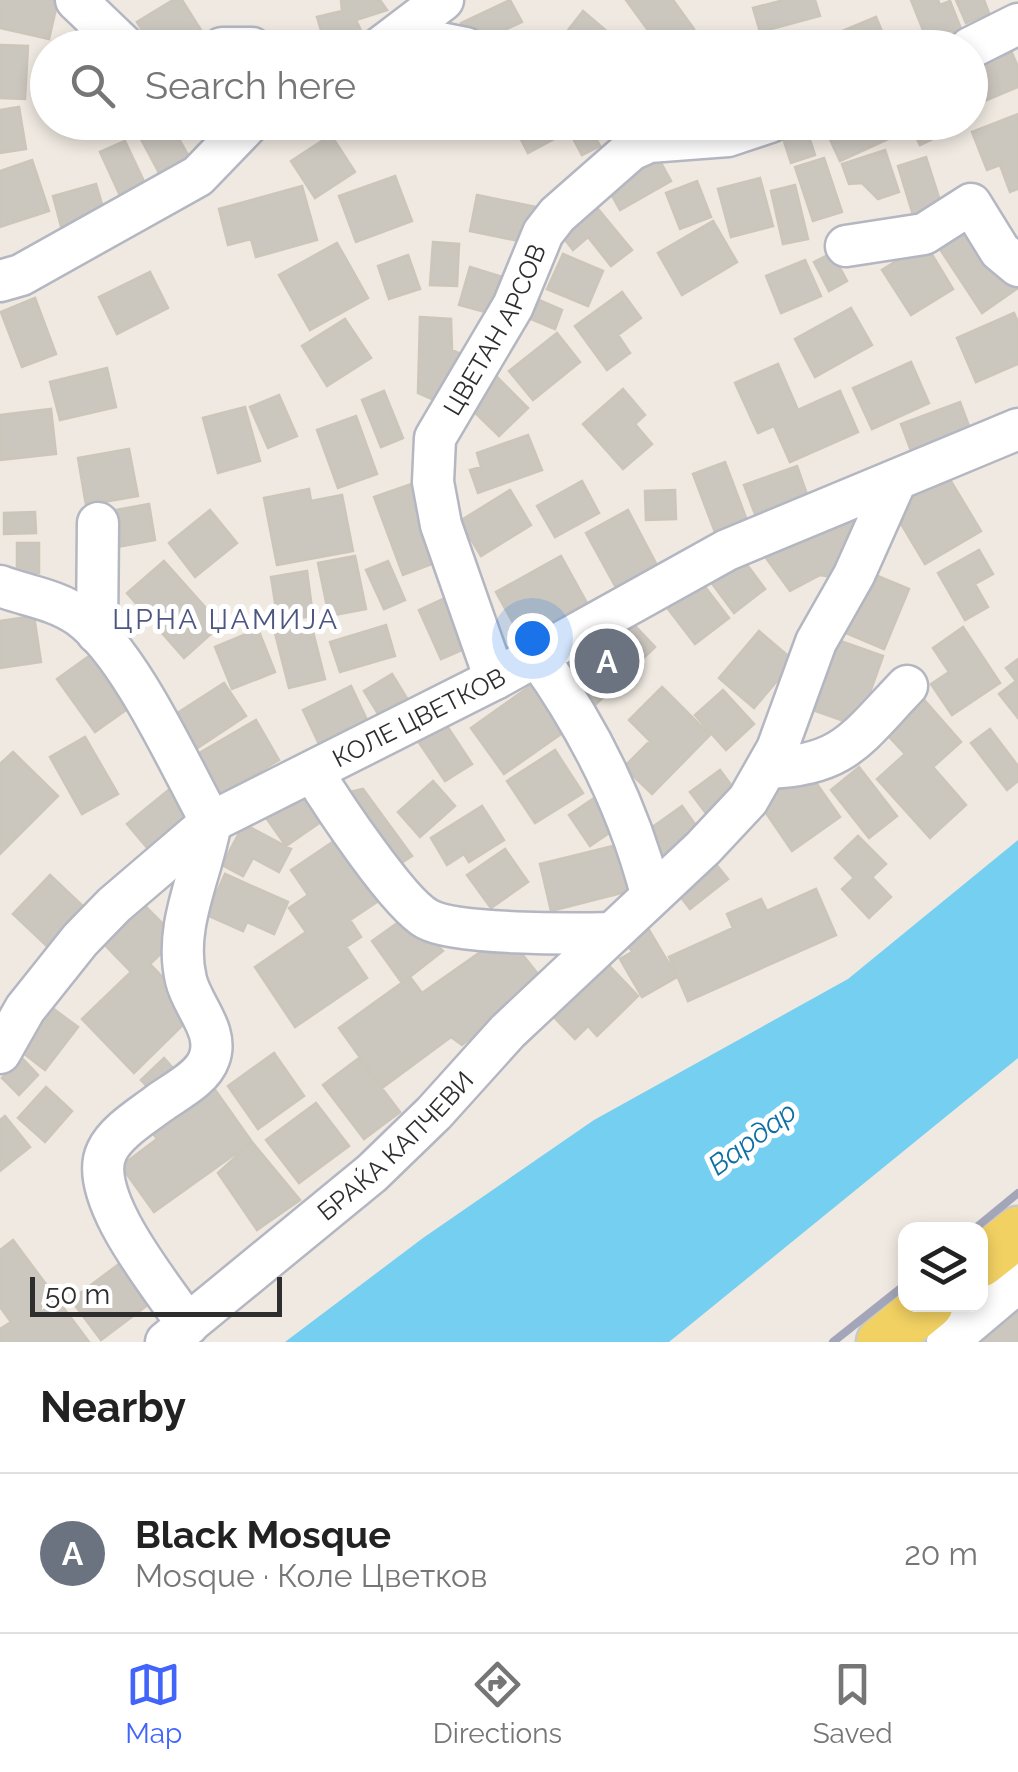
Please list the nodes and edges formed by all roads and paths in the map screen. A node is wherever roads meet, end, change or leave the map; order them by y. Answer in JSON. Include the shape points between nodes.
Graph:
{"nodes":[{"id":1,"x":76,"y":0,"type":"edge"},
{"id":2,"x":443,"y":0,"type":"edge"},
{"id":3,"x":1018,"y":24,"type":"edge"},
{"id":4,"x":107,"y":30,"type":"edge"},
{"id":5,"x":404,"y":30,"type":"edge"},
{"id":6,"x":988,"y":39,"type":"edge"},
{"id":7,"x":233,"y":140,"type":"edge"},
{"id":8,"x":649,"y":140,"type":"edge"},
{"id":9,"x":846,"y":246,"type":"dead end"},
{"id":10,"x":1018,"y":266,"type":"edge"},
{"id":11,"x":0,"y":281,"type":"edge"},
{"id":12,"x":1018,"y":429,"type":"edge"},
{"id":13,"x":895,"y":482,"type":"junction"},
{"id":14,"x":98,"y":524,"type":"dead end"},
{"id":15,"x":0,"y":586,"type":"edge"},
{"id":16,"x":97,"y":632,"type":"junction"},
{"id":17,"x":537,"y":656,"type":"junction"},
{"id":18,"x":496,"y":679,"type":"junction"},
{"id":19,"x":907,"y":686,"type":"dead end"},
{"id":20,"x":767,"y":768,"type":"junction"},
{"id":21,"x":314,"y":772,"type":"junction"},
{"id":22,"x":211,"y":822,"type":"junction"},
{"id":23,"x":652,"y":894,"type":"junction"},
{"id":24,"x":612,"y":933,"type":"junction"},
{"id":25,"x":0,"y":1053,"type":"edge"},
{"id":26,"x":1018,"y":1232,"type":"edge"},
{"id":27,"x":988,"y":1256,"type":"edge"},
{"id":28,"x":1018,"y":1282,"type":"edge"},
{"id":29,"x":918,"y":1312,"type":"edge"},
{"id":30,"x":177,"y":1334,"type":"edge"},
{"id":31,"x":882,"y":1342,"type":"edge"},
{"id":32,"x":947,"y":1342,"type":"edge"}],
"edges":[{"from":1,"to":4,"type":"street"},
{"from":2,"to":5,"type":"street"},
{"from":3,"to":6,"type":"street"},
{"from":7,"to":11,"type":"street","via":[[198,176]]},
{"from":8,"to":18,"type":"street","name":"ЦВЕТАН АРСОВ","via":[[543,234],[505,321],[436,438],[433,482],[441,526]]},
{"from":9,"to":10,"type":"street","via":[[924,234],[972,204],[1000,252]]},
{"from":12,"to":13,"type":"street","name":"КОЛЕ ЦВЕТКОВ"},
{"from":13,"to":17,"type":"street","name":"КОЛЕ ЦВЕТКОВ","via":[[727,550]]},
{"from":13,"to":20,"type":"street","name":"БРАЌА КАПЧЕВИ","via":[[816,642]]},
{"from":14,"to":16,"type":"street"},
{"from":15,"to":16,"type":"street","via":[[50,600]]},
{"from":16,"to":22,"type":"street","via":[[151,711]]},
{"from":17,"to":18,"type":"street","name":"КОЛЕ ЦВЕТКОВ"},
{"from":17,"to":23,"type":"street","via":[[612,784]]},
{"from":18,"to":21,"type":"street","name":"КОЛЕ ЦВЕТКОВ"},
{"from":19,"to":20,"type":"street","via":[[847,749],[804,767]]},
{"from":20,"to":23,"type":"street","name":"БРАЌА КАПЧЕВИ","via":[[748,800]]},
{"from":21,"to":22,"type":"street","name":"КОЛЕ ЦВЕТКОВ"},
{"from":21,"to":24,"type":"street","via":[[424,918],[448,928]]},
{"from":22,"to":25,"type":"street","name":"КОЛЕ ЦВЕТКОВ","via":[[80,940],[25,1009]]},
{"from":22,"to":30,"type":"street","via":[[184,948],[186,982],[208,1024],[210,1058],[108,1147],[100,1169],[118,1222]]},
{"from":23,"to":24,"type":"street","name":"БРАЌА КАПЧЕВИ"},
{"from":24,"to":30,"type":"street","name":"БРАЌА КАПЧЕВИ","via":[[372,1173]]},
{"from":26,"to":27,"type":"main road"},
{"from":28,"to":32,"type":"street"},
{"from":29,"to":31,"type":"main road"}]}
